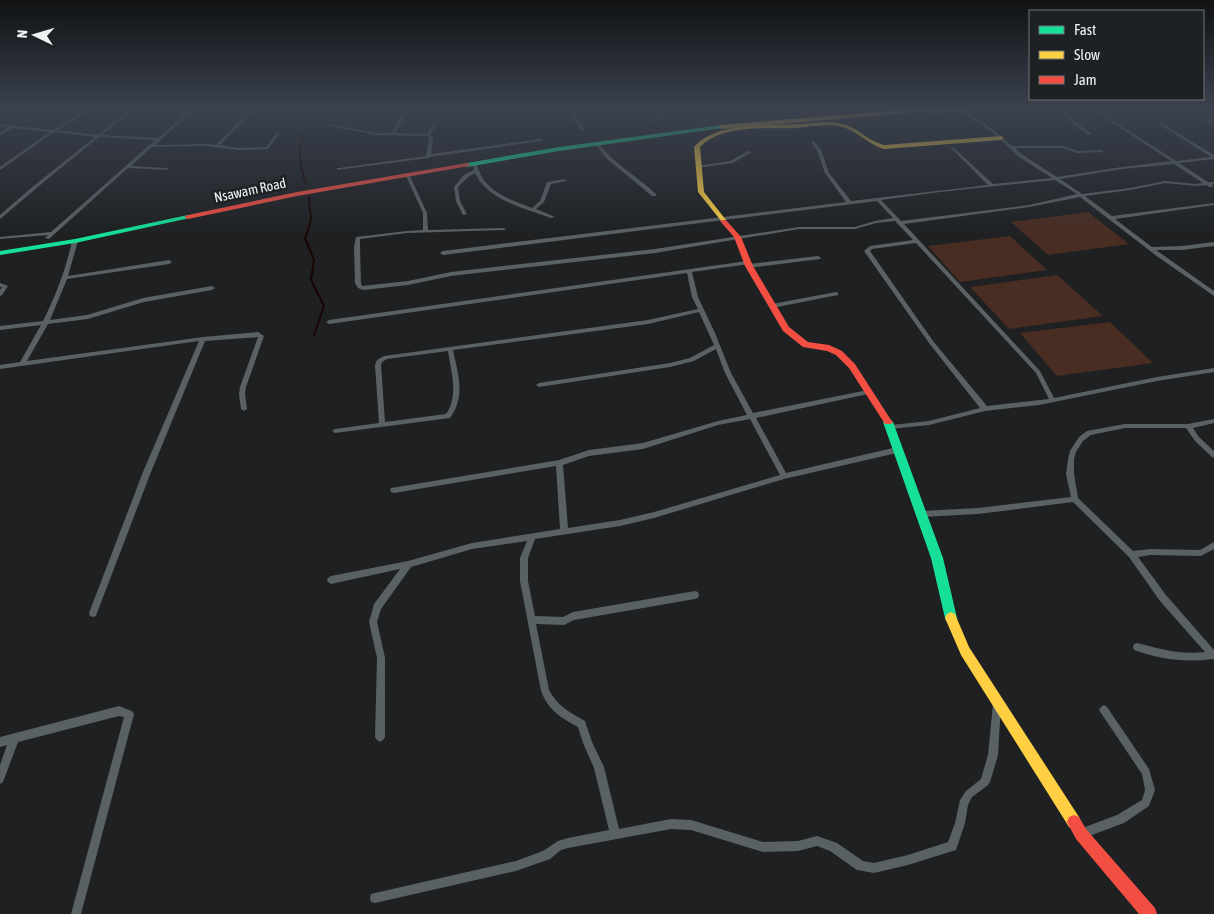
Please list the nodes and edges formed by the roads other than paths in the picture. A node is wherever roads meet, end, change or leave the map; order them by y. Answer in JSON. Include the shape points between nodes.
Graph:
{"nodes":[{"id":1,"x":26,"y":151,"type":"edge"},
{"id":2,"x":80,"y":151,"type":"edge"},
{"id":3,"x":146,"y":151,"type":"edge"},
{"id":4,"x":429,"y":151,"type":"edge"},
{"id":5,"x":466,"y":151,"type":"edge"},
{"id":6,"x":506,"y":151,"type":"edge"},
{"id":7,"x":560,"y":151,"type":"edge"},
{"id":8,"x":602,"y":151,"type":"edge"},
{"id":9,"x":697,"y":151,"type":"edge"},
{"id":10,"x":819,"y":151,"type":"edge"},
{"id":11,"x":955,"y":151,"type":"edge"},
{"id":12,"x":1014,"y":151,"type":"edge"},
{"id":13,"x":1073,"y":151,"type":"edge"},
{"id":14,"x":1102,"y":151,"type":"dead end"},
{"id":15,"x":1159,"y":151,"type":"edge"},
{"id":16,"x":1203,"y":151,"type":"edge"},
{"id":17,"x":750,"y":152,"type":"dead end"},
{"id":18,"x":428,"y":156,"type":"junction"},
{"id":19,"x":1214,"y":158,"type":"edge"},
{"id":20,"x":1177,"y":162,"type":"junction"},
{"id":21,"x":476,"y":166,"type":"junction"},
{"id":22,"x":128,"y":167,"type":"junction"},
{"id":23,"x":698,"y":167,"type":"junction"},
{"id":24,"x":0,"y":169,"type":"edge"},
{"id":25,"x":166,"y":169,"type":"dead end"},
{"id":26,"x":339,"y":169,"type":"dead end"},
{"id":27,"x":401,"y":173,"type":"junction"},
{"id":28,"x":1056,"y":179,"type":"junction"},
{"id":29,"x":564,"y":180,"type":"dead end"},
{"id":30,"x":1213,"y":185,"type":"edge"},
{"id":31,"x":992,"y":186,"type":"junction"},
{"id":32,"x":654,"y":195,"type":"dead end"},
{"id":33,"x":1081,"y":196,"type":"junction"},
{"id":34,"x":878,"y":199,"type":"junction"},
{"id":35,"x":850,"y":203,"type":"junction"},
{"id":36,"x":1214,"y":204,"type":"edge"},
{"id":37,"x":534,"y":210,"type":"junction"},
{"id":38,"x":465,"y":214,"type":"dead end"},
{"id":39,"x":553,"y":216,"type":"dead end"},
{"id":40,"x":0,"y":218,"type":"edge"},
{"id":41,"x":722,"y":218,"type":"junction"},
{"id":42,"x":1111,"y":218,"type":"junction"},
{"id":43,"x":899,"y":221,"type":"junction"},
{"id":44,"x":504,"y":229,"type":"dead end"},
{"id":45,"x":426,"y":231,"type":"junction"},
{"id":46,"x":50,"y":236,"type":"junction"},
{"id":47,"x":737,"y":237,"type":"junction"},
{"id":48,"x":0,"y":238,"type":"edge"},
{"id":49,"x":75,"y":241,"type":"junction"},
{"id":50,"x":917,"y":241,"type":"junction"},
{"id":51,"x":1214,"y":244,"type":"edge"},
{"id":52,"x":0,"y":246,"type":"edge"},
{"id":53,"x":1152,"y":249,"type":"junction"},
{"id":54,"x":0,"y":254,"type":"edge"},
{"id":55,"x":443,"y":254,"type":"dead end"},
{"id":56,"x":818,"y":258,"type":"dead end"},
{"id":57,"x":169,"y":262,"type":"dead end"},
{"id":58,"x":748,"y":264,"type":"junction"},
{"id":59,"x":689,"y":271,"type":"junction"},
{"id":60,"x":65,"y":278,"type":"junction"},
{"id":61,"x":0,"y":285,"type":"edge"},
{"id":62,"x":212,"y":288,"type":"dead end"},
{"id":63,"x":0,"y":294,"type":"edge"},
{"id":64,"x":836,"y":294,"type":"dead end"},
{"id":65,"x":1214,"y":294,"type":"edge"},
{"id":66,"x":772,"y":306,"type":"junction"},
{"id":67,"x":701,"y":310,"type":"junction"},
{"id":68,"x":329,"y":322,"type":"dead end"},
{"id":69,"x":46,"y":323,"type":"junction"},
{"id":70,"x":0,"y":328,"type":"edge"},
{"id":71,"x":203,"y":339,"type":"junction"},
{"id":72,"x":717,"y":346,"type":"junction"},
{"id":73,"x":450,"y":348,"type":"junction"},
{"id":74,"x":23,"y":363,"type":"junction"},
{"id":75,"x":0,"y":367,"type":"edge"},
{"id":76,"x":1214,"y":370,"type":"edge"},
{"id":77,"x":539,"y":385,"type":"dead end"},
{"id":78,"x":868,"y":392,"type":"junction"},
{"id":79,"x":1052,"y":399,"type":"junction"},
{"id":80,"x":244,"y":409,"type":"dead end"},
{"id":81,"x":985,"y":409,"type":"junction"},
{"id":82,"x":752,"y":416,"type":"junction"},
{"id":83,"x":1214,"y":422,"type":"edge"},
{"id":84,"x":382,"y":425,"type":"junction"},
{"id":85,"x":1188,"y":426,"type":"junction"},
{"id":86,"x":891,"y":427,"type":"junction"},
{"id":87,"x":334,"y":431,"type":"dead end"},
{"id":88,"x":897,"y":450,"type":"junction"},
{"id":89,"x":1214,"y":455,"type":"edge"},
{"id":90,"x":559,"y":463,"type":"junction"},
{"id":91,"x":784,"y":476,"type":"junction"},
{"id":92,"x":394,"y":490,"type":"dead end"},
{"id":93,"x":1075,"y":499,"type":"junction"},
{"id":94,"x":922,"y":514,"type":"junction"},
{"id":95,"x":564,"y":530,"type":"junction"},
{"id":96,"x":533,"y":536,"type":"junction"},
{"id":97,"x":1214,"y":545,"type":"edge"},
{"id":98,"x":1132,"y":555,"type":"junction"},
{"id":99,"x":408,"y":564,"type":"junction"},
{"id":100,"x":331,"y":580,"type":"dead end"},
{"id":101,"x":695,"y":595,"type":"dead end"},
{"id":102,"x":93,"y":614,"type":"dead end"},
{"id":103,"x":531,"y":620,"type":"junction"},
{"id":104,"x":1137,"y":647,"type":"dead end"},
{"id":105,"x":1213,"y":655,"type":"edge"},
{"id":106,"x":997,"y":702,"type":"junction"},
{"id":107,"x":1104,"y":710,"type":"dead end"},
{"id":108,"x":380,"y":737,"type":"dead end"},
{"id":109,"x":14,"y":739,"type":"junction"},
{"id":110,"x":0,"y":742,"type":"edge"},
{"id":111,"x":0,"y":779,"type":"edge"},
{"id":112,"x":615,"y":833,"type":"junction"},
{"id":113,"x":1081,"y":834,"type":"junction"},
{"id":114,"x":375,"y":898,"type":"dead end"},
{"id":115,"x":76,"y":914,"type":"edge"},
{"id":116,"x":1148,"y":914,"type":"edge"}],
"edges":[{"from":1,"to":24,"type":"street"},
{"from":2,"to":40,"type":"street"},
{"from":3,"to":22,"type":"street"},
{"from":4,"to":18,"type":"street"},
{"from":5,"to":18,"type":"street"},
{"from":6,"to":27,"type":"main road","name":"Nsawam Road"},
{"from":7,"to":21,"type":"main road","name":"Nsawam Road"},
{"from":8,"to":32,"type":"street"},
{"from":9,"to":23,"type":"main road"},
{"from":10,"to":35,"type":"street","via":[[828,173]]},
{"from":11,"to":31,"type":"street"},
{"from":12,"to":28,"type":"street"},
{"from":13,"to":14,"type":"street"},
{"from":15,"to":20,"type":"street"},
{"from":16,"to":19,"type":"street"},
{"from":17,"to":23,"type":"street","via":[[731,162]]},
{"from":18,"to":26,"type":"street"},
{"from":19,"to":20,"type":"street"},
{"from":20,"to":28,"type":"street"},
{"from":20,"to":30,"type":"street"},
{"from":21,"to":27,"type":"main road","name":"Nsawam Road"},
{"from":21,"to":37,"type":"street","via":[[485,186]]},
{"from":21,"to":38,"type":"street","via":[[456,186],[458,201]]},
{"from":22,"to":25,"type":"street"},
{"from":22,"to":46,"type":"street"},
{"from":23,"to":41,"type":"main road","via":[[701,192]]},
{"from":27,"to":45,"type":"street","via":[[425,213]]},
{"from":27,"to":46,"type":"main road","name":"Nsawam Road"},
{"from":27,"to":49,"type":"main road","name":"Nsawam Road"},
{"from":28,"to":31,"type":"street"},
{"from":28,"to":33,"type":"street"},
{"from":29,"to":37,"type":"street","via":[[549,183],[542,202]]},
{"from":30,"to":33,"type":"street","via":[[1165,182]]},
{"from":31,"to":34,"type":"street"},
{"from":33,"to":42,"type":"street"},
{"from":33,"to":43,"type":"street","via":[[1029,206]]},
{"from":34,"to":35,"type":"street"},
{"from":34,"to":43,"type":"street"},
{"from":35,"to":41,"type":"street"},
{"from":36,"to":42,"type":"street"},
{"from":37,"to":39,"type":"street"},
{"from":41,"to":47,"type":"main road"},
{"from":41,"to":55,"type":"street"},
{"from":42,"to":53,"type":"street"},
{"from":43,"to":47,"type":"street","via":[[875,222],[855,228],[799,228]]},
{"from":43,"to":50,"type":"street"},
{"from":44,"to":45,"type":"street"},
{"from":45,"to":47,"type":"street","via":[[357,239],[360,287],[655,251]]},
{"from":46,"to":48,"type":"street"},
{"from":46,"to":52,"type":"main road","name":"Nsawam Road"},
{"from":47,"to":58,"type":"main road"},
{"from":49,"to":54,"type":"main road","name":"Nsawam Road"},
{"from":49,"to":60,"type":"street"},
{"from":50,"to":79,"type":"street","via":[[1038,372]]},
{"from":50,"to":81,"type":"street","via":[[867,251],[931,342]]},
{"from":51,"to":53,"type":"street"},
{"from":53,"to":65,"type":"street"},
{"from":56,"to":58,"type":"street"},
{"from":57,"to":60,"type":"street"},
{"from":58,"to":59,"type":"street"},
{"from":58,"to":66,"type":"main road"},
{"from":59,"to":67,"type":"street","via":[[694,297]]},
{"from":59,"to":68,"type":"street"},
{"from":60,"to":69,"type":"street"},
{"from":61,"to":63,"type":"street","via":[[5,286]]},
{"from":62,"to":69,"type":"street","via":[[143,300],[99,315]]},
{"from":64,"to":66,"type":"street"},
{"from":66,"to":78,"type":"main road","via":[[795,338],[806,345],[829,348],[839,353],[852,366]]},
{"from":67,"to":72,"type":"street"},
{"from":67,"to":73,"type":"street","via":[[648,322]]},
{"from":69,"to":70,"type":"street"},
{"from":69,"to":74,"type":"street"},
{"from":71,"to":74,"type":"street"},
{"from":71,"to":80,"type":"street","via":[[260,335],[242,394]]},
{"from":71,"to":102,"type":"street","via":[[150,464]]},
{"from":72,"to":77,"type":"street","via":[[692,360],[670,365]]},
{"from":72,"to":82,"type":"street","via":[[728,374]]},
{"from":73,"to":84,"type":"street","via":[[381,359],[378,365]]},
{"from":73,"to":84,"type":"street","via":[[456,393],[451,413],[446,417]]},
{"from":74,"to":75,"type":"street"},
{"from":76,"to":79,"type":"street"},
{"from":78,"to":82,"type":"street"},
{"from":78,"to":86,"type":"main road"},
{"from":79,"to":81,"type":"street"},
{"from":81,"to":86,"type":"street","via":[[929,423]]},
{"from":82,"to":90,"type":"street","via":[[643,446],[589,452]]},
{"from":82,"to":91,"type":"street"},
{"from":83,"to":85,"type":"street"},
{"from":84,"to":87,"type":"street"},
{"from":85,"to":89,"type":"street"},
{"from":85,"to":93,"type":"street","via":[[1125,426],[1088,433],[1071,459],[1071,486]]},
{"from":86,"to":88,"type":"main road"},
{"from":88,"to":91,"type":"street"},
{"from":88,"to":94,"type":"main road"},
{"from":90,"to":92,"type":"street"},
{"from":90,"to":95,"type":"street"},
{"from":91,"to":95,"type":"street","via":[[654,515]]},
{"from":93,"to":94,"type":"street"},
{"from":93,"to":98,"type":"street"},
{"from":94,"to":106,"type":"main road","via":[[937,558],[952,621],[965,651]]},
{"from":95,"to":96,"type":"street"},
{"from":96,"to":99,"type":"street","via":[[472,546]]},
{"from":96,"to":103,"type":"street","via":[[524,558]]},
{"from":97,"to":98,"type":"street","via":[[1201,553]]},
{"from":98,"to":105,"type":"street","via":[[1163,598]]},
{"from":99,"to":100,"type":"street"},
{"from":99,"to":108,"type":"street","via":[[377,607],[373,622],[381,658]]},
{"from":101,"to":103,"type":"street","via":[[573,616],[564,621]]},
{"from":103,"to":112,"type":"street","via":[[545,691],[559,711],[582,724],[599,767]]},
{"from":104,"to":105,"type":"street","via":[[1176,658]]},
{"from":106,"to":112,"type":"street","via":[[993,756],[985,782],[963,803],[952,846],[930,854],[874,868],[861,866],[817,841],[798,846],[763,847],[692,825],[671,824]]},
{"from":106,"to":113,"type":"main road"},
{"from":107,"to":113,"type":"street","via":[[1146,772],[1150,790],[1146,803],[1120,819]]},
{"from":109,"to":110,"type":"street"},
{"from":109,"to":111,"type":"street"},
{"from":109,"to":115,"type":"street","via":[[119,711],[129,714]]},
{"from":112,"to":114,"type":"street","via":[[558,846],[546,855],[516,866]]},
{"from":113,"to":116,"type":"main road"}]}
